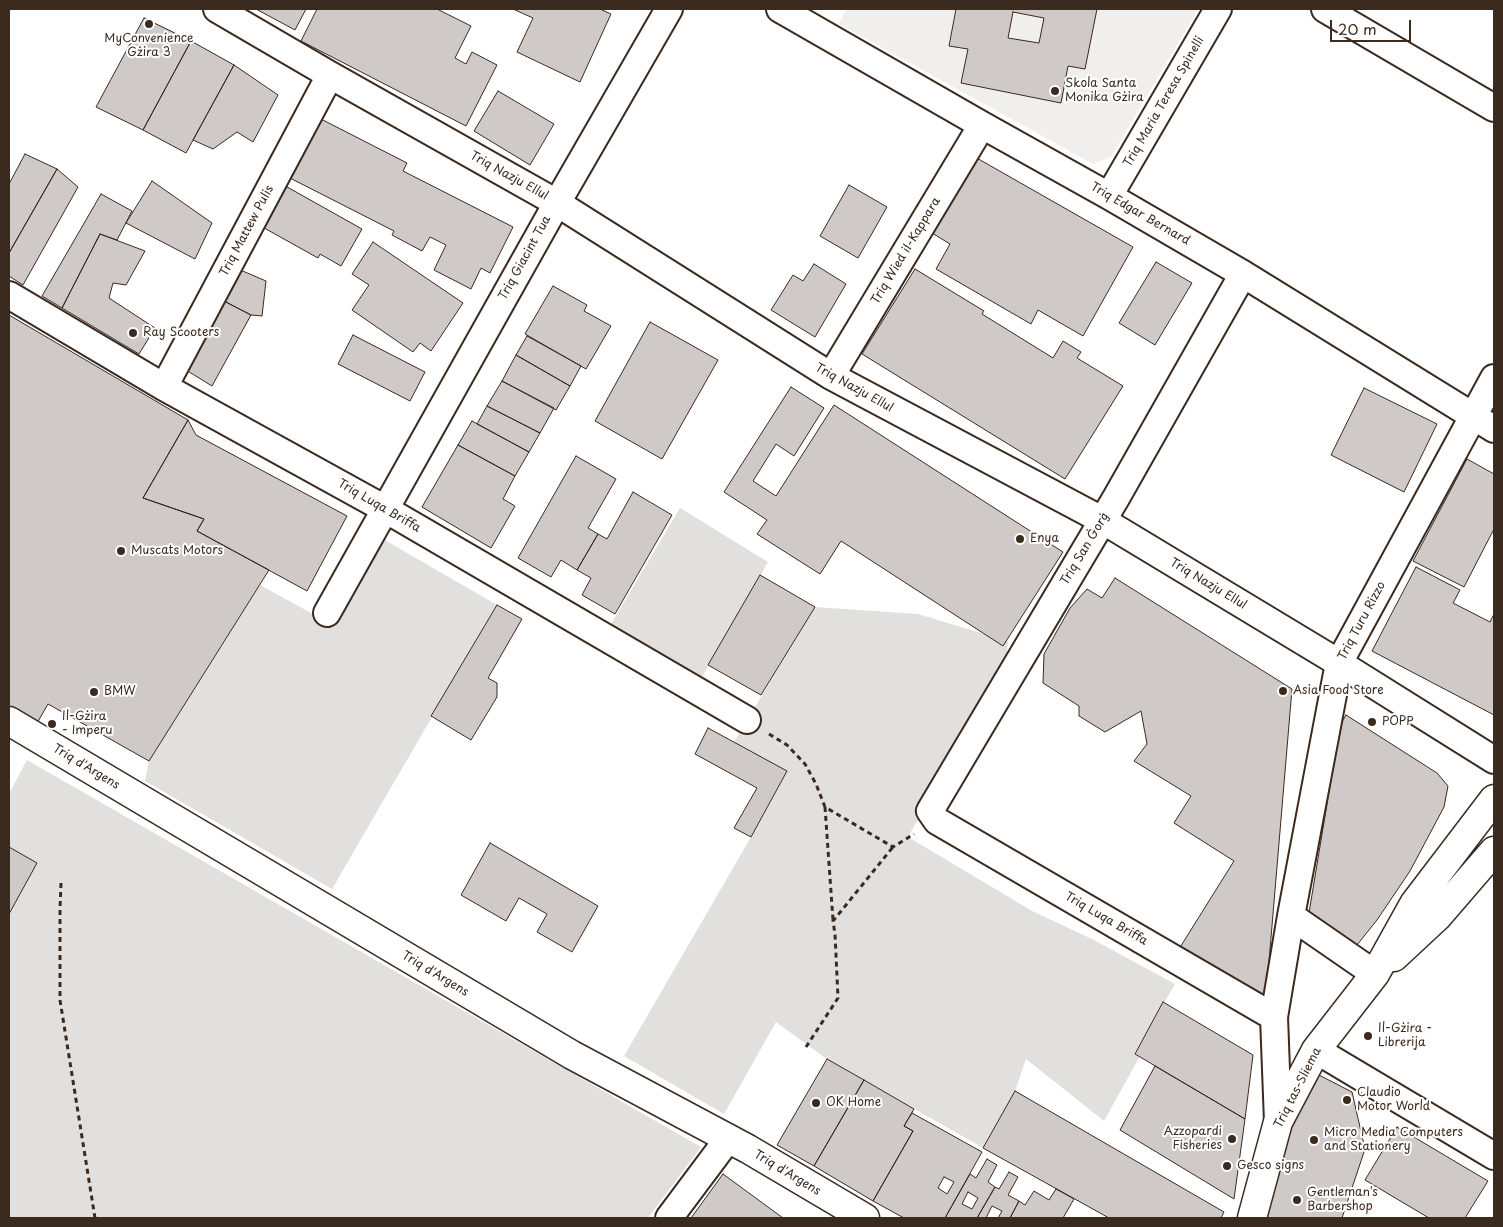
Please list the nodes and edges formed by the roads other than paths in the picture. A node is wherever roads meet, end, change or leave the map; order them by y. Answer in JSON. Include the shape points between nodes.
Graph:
{"nodes":[{"id":1,"x":217,"y":9,"type":"edge"},
{"id":2,"x":668,"y":9,"type":"edge"},
{"id":3,"x":780,"y":9,"type":"edge"},
{"id":4,"x":1218,"y":9,"type":"edge"},
{"id":5,"x":1325,"y":9,"type":"edge"},
{"id":6,"x":330,"y":75,"type":"junction"},
{"id":7,"x":1494,"y":108,"type":"edge"},
{"id":8,"x":982,"y":125,"type":"junction"},
{"id":9,"x":1109,"y":196,"type":"junction"},
{"id":10,"x":556,"y":203,"type":"junction"},
{"id":11,"x":1243,"y":274,"type":"junction"},
{"id":12,"x":9,"y":295,"type":"edge"},
{"id":13,"x":831,"y":376,"type":"junction"},
{"id":14,"x":1494,"y":378,"type":"edge"},
{"id":15,"x":164,"y":387,"type":"junction"},
{"id":16,"x":1484,"y":422,"type":"edge"},
{"id":17,"x":385,"y":509,"type":"junction"},
{"id":18,"x":1102,"y":520,"type":"junction"},
{"id":19,"x":327,"y":613,"type":"dead end"},
{"id":20,"x":1339,"y":662,"type":"junction"},
{"id":21,"x":747,"y":720,"type":"road end"},
{"id":22,"x":9,"y":721,"type":"edge"},
{"id":23,"x":1494,"y":760,"type":"edge"},
{"id":24,"x":1494,"y":799,"type":"edge"},
{"id":25,"x":937,"y":821,"type":"joint"},
{"id":26,"x":1494,"y":851,"type":"edge"},
{"id":27,"x":1291,"y":916,"type":"junction"},
{"id":28,"x":1375,"y":974,"type":"junction"},
{"id":29,"x":1274,"y":1017,"type":"junction"},
{"id":30,"x":1316,"y":1050,"type":"junction"},
{"id":31,"x":1278,"y":1122,"type":"junction"},
{"id":32,"x":728,"y":1139,"type":"junction"},
{"id":33,"x":1494,"y":1156,"type":"edge"},
{"id":34,"x":669,"y":1218,"type":"edge"},
{"id":35,"x":865,"y":1218,"type":"edge"},
{"id":36,"x":1252,"y":1218,"type":"edge"}],
"edges":[{"from":1,"to":6,"type":"street","name":"Triq Nazju Ellul"},
{"from":2,"to":10,"type":"street","name":"Triq Giacint Tua"},
{"from":3,"to":8,"type":"street","name":"Triq Edgar Bernard"},
{"from":4,"to":9,"type":"street","name":"Triq Maria Teresa Spinelli"},
{"from":5,"to":7,"type":"street"},
{"from":6,"to":10,"type":"street","name":"Triq Nazju Ellul"},
{"from":6,"to":15,"type":"street","name":"Triq Mattew Pulis"},
{"from":8,"to":9,"type":"street","name":"Triq Edgar Bernard"},
{"from":8,"to":13,"type":"street","name":"Triq Wied il-Kappara"},
{"from":9,"to":11,"type":"street","name":"Triq Edgar Bernard"},
{"from":10,"to":13,"type":"street","name":"Triq Nazju Ellul"},
{"from":10,"to":17,"type":"street","name":"Triq Giacint Tua"},
{"from":11,"to":16,"type":"street","name":"Triq Edgar Bernard"},
{"from":11,"to":18,"type":"street","name":"Triq San Ġorġ"},
{"from":12,"to":15,"type":"street","name":"Triq Luqa Briffa"},
{"from":13,"to":18,"type":"street","name":"Triq Nazju Ellul"},
{"from":14,"to":16,"type":"street","name":"Triq Turu Rizzo"},
{"from":15,"to":17,"type":"street","name":"Triq Luqa Briffa"},
{"from":16,"to":20,"type":"street","name":"Triq Turu Rizzo"},
{"from":17,"to":19,"type":"street","name":"Triq Giacint Tua"},
{"from":17,"to":21,"type":"street","name":"Triq Luqa Briffa"},
{"from":18,"to":20,"type":"street","name":"Triq Nazju Ellul"},
{"from":18,"to":25,"type":"street","name":"Triq San Ġorġ","via":[[930,811]]},
{"from":20,"to":23,"type":"street","name":"Triq Nazju Ellul"},
{"from":20,"to":27,"type":"street","name":"Triq Turu Rizzo"},
{"from":22,"to":32,"type":"main road","name":"Triq d'Argens","via":[[572,1055]]},
{"from":24,"to":28,"type":"main road","name":"Triq tas-Sliema","via":[[1414,904]]},
{"from":25,"to":29,"type":"street","name":"Triq Luqa Briffa"},
{"from":26,"to":28,"type":"main road","name":"Triq tas-Sliema","via":[[1437,917]]},
{"from":27,"to":28,"type":"street"},
{"from":27,"to":29,"type":"street","name":"Triq Turu Rizzo"},
{"from":28,"to":30,"type":"main road","name":"Triq tas-Sliema"},
{"from":29,"to":31,"type":"street","name":"Triq Turu Rizzo"},
{"from":30,"to":31,"type":"main road","name":"Triq tas-Sliema"},
{"from":30,"to":33,"type":"street"},
{"from":31,"to":36,"type":"main road","name":"Triq tas-Sliema"},
{"from":32,"to":34,"type":"street"},
{"from":32,"to":35,"type":"main road","name":"Triq d'Argens"}]}
